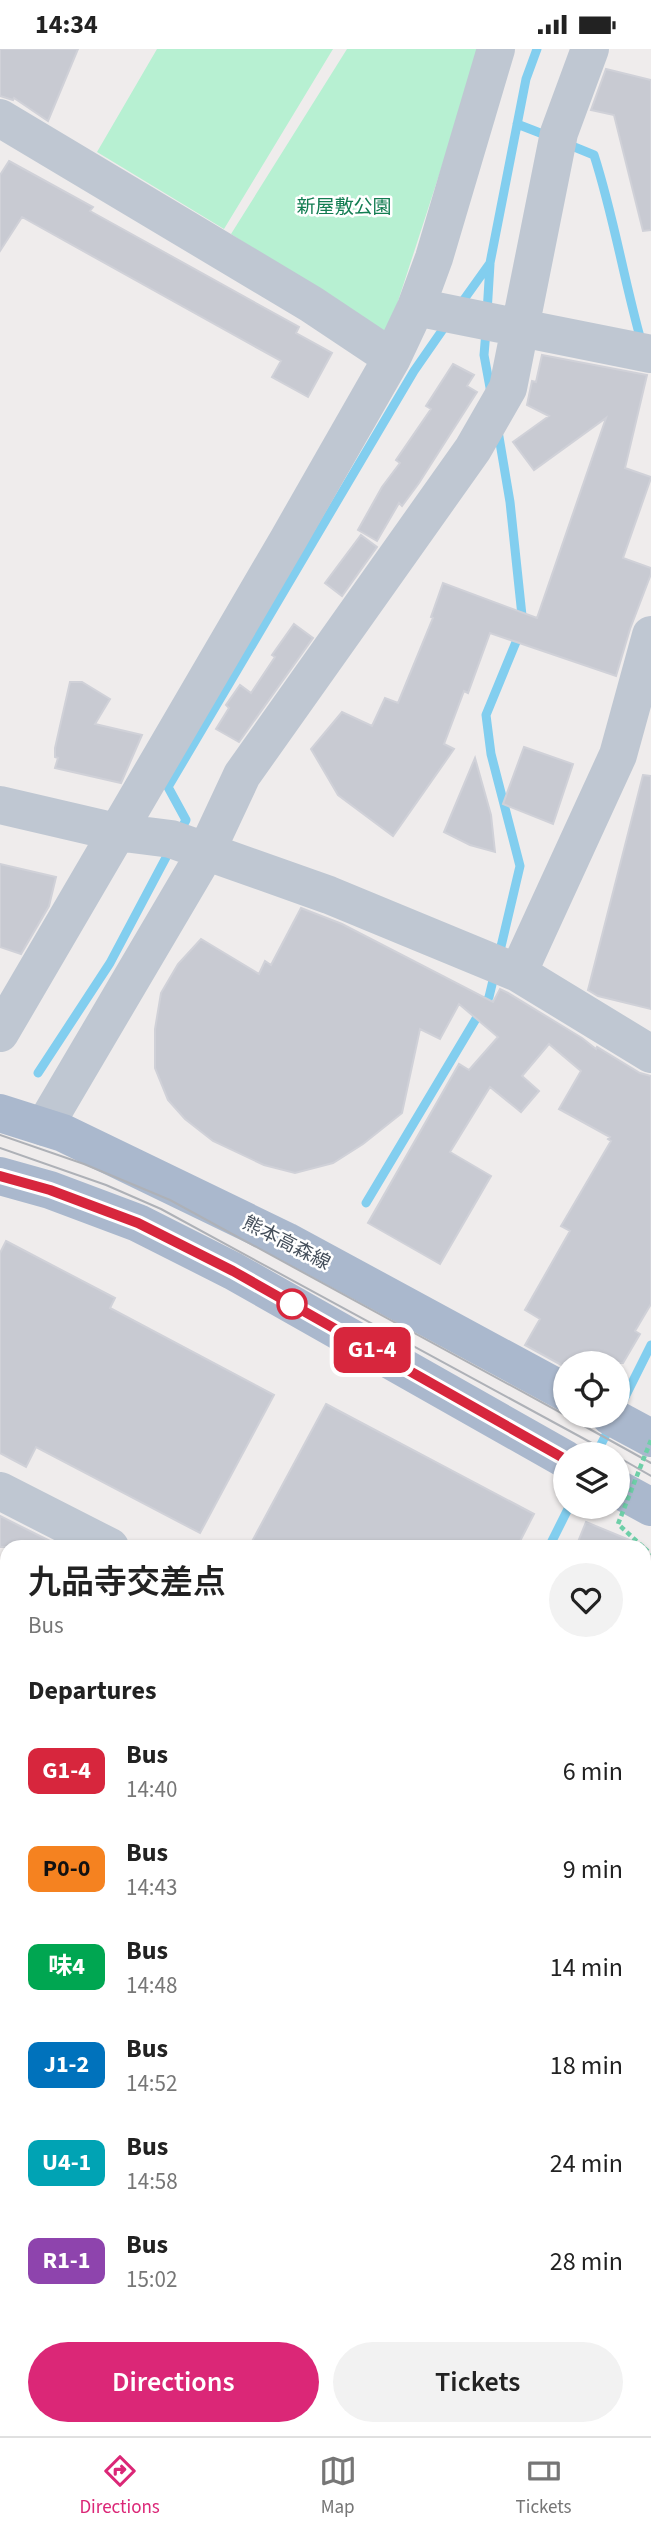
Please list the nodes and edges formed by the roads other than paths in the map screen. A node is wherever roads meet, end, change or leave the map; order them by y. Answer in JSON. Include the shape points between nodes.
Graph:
{"nodes":[{"id":1,"x":496,"y":49,"type":"edge"},
{"id":2,"x":590,"y":49,"type":"edge"},
{"id":3,"x":0,"y":118,"type":"edge"},
{"id":4,"x":429,"y":310,"type":"junction"},
{"id":5,"x":513,"y":326,"type":"junction"},
{"id":6,"x":651,"y":355,"type":"edge"},
{"id":7,"x":392,"y":358,"type":"junction"},
{"id":8,"x":651,"y":635,"type":"edge"},
{"id":9,"x":0,"y":805,"type":"edge"},
{"id":10,"x":116,"y":832,"type":"junction"},
{"id":11,"x":190,"y":846,"type":"junction"},
{"id":12,"x":516,"y":972,"type":"junction"},
{"id":13,"x":0,"y":1033,"type":"edge"},
{"id":14,"x":651,"y":1054,"type":"edge"},
{"id":15,"x":23,"y":1120,"type":"edge"},
{"id":16,"x":0,"y":1176,"type":"edge"},
{"id":17,"x":553,"y":1386,"type":"edge"},
{"id":18,"x":630,"y":1427,"type":"edge"},
{"id":19,"x":651,"y":1439,"type":"edge"},
{"id":20,"x":553,"y":1452,"type":"edge"},
{"id":21,"x":0,"y":1491,"type":"edge"},
{"id":22,"x":630,"y":1496,"type":"edge"},
{"id":23,"x":651,"y":1507,"type":"edge"},
{"id":24,"x":96,"y":1540,"type":"edge"}],
"edges":[{"from":1,"to":4,"type":"street","via":[[434,258]]},
{"from":2,"to":5,"type":"street","via":[[559,133]]},
{"from":3,"to":7,"type":"street","via":[[311,304]]},
{"from":4,"to":5,"type":"street"},
{"from":4,"to":7,"type":"street"},
{"from":5,"to":6,"type":"street"},
{"from":5,"to":11,"type":"street","via":[[508,388],[473,449]]},
{"from":7,"to":10,"type":"street"},
{"from":8,"to":12,"type":"street","via":[[618,755]]},
{"from":9,"to":10,"type":"street"},
{"from":10,"to":11,"type":"street"},
{"from":10,"to":13,"type":"street"},
{"from":11,"to":12,"type":"street","via":[[329,895]]},
{"from":11,"to":15,"type":"street"},
{"from":12,"to":14,"type":"street"},
{"from":15,"to":17,"type":"main road","name":"熊本高森線","via":[[63,1133],[286,1241]]},
{"from":16,"to":20,"type":"main road","via":[[150,1229]]},
{"from":18,"to":19,"type":"main road"},
{"from":21,"to":24,"type":"street"},
{"from":22,"to":23,"type":"main road"}]}
